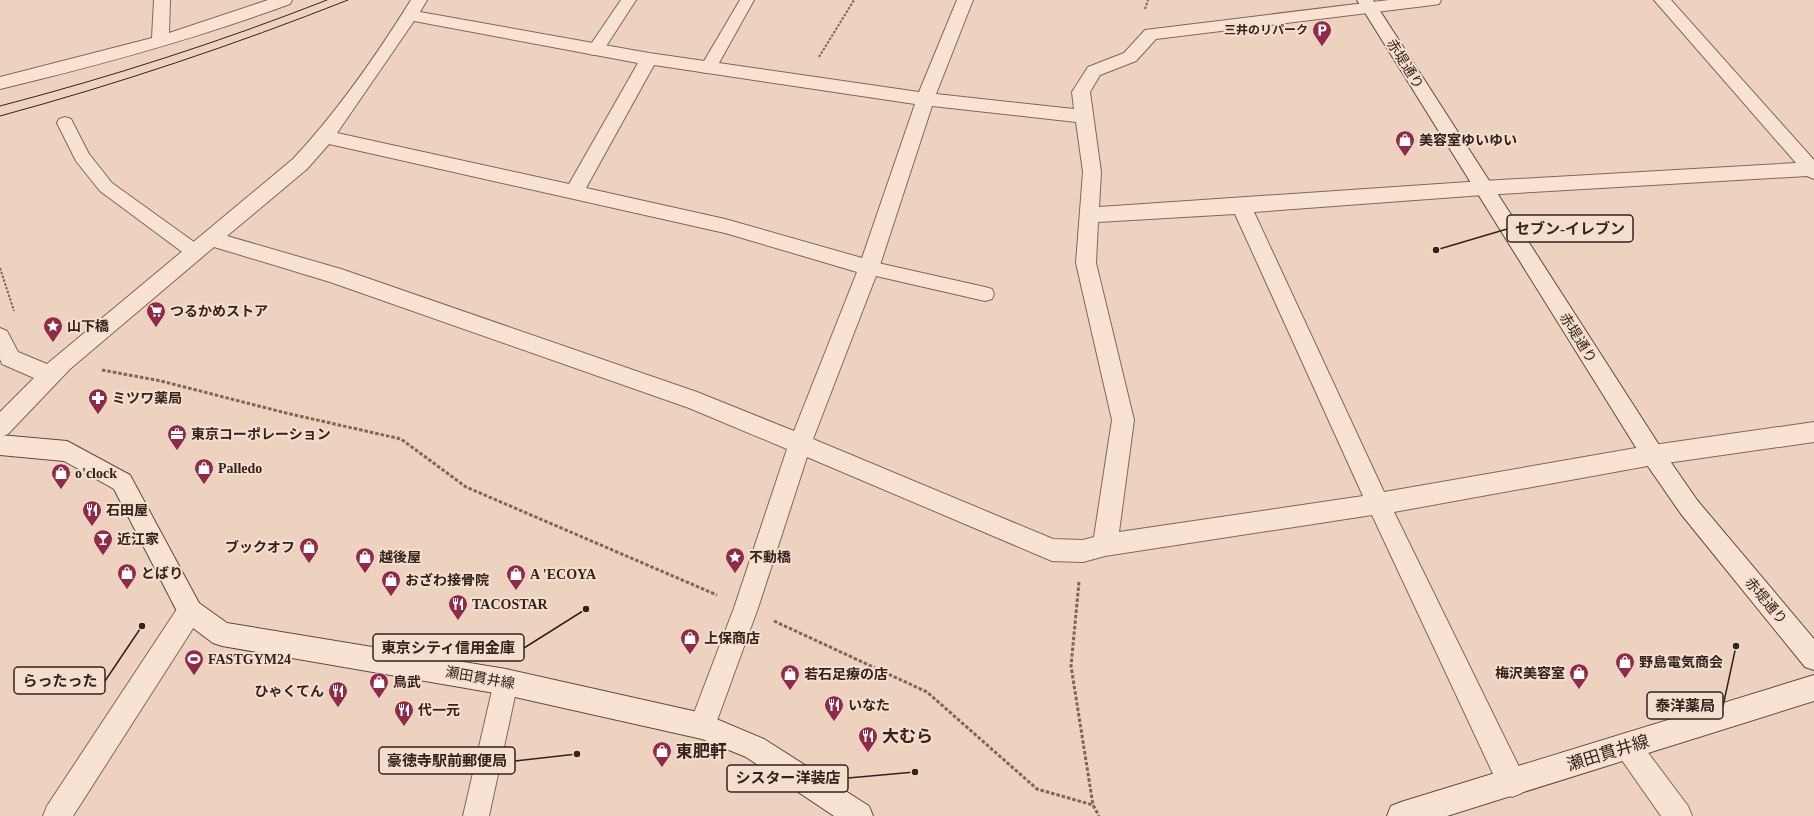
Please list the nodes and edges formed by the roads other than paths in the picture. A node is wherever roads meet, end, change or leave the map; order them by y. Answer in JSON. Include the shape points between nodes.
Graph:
{"nodes":[{"id":1,"x":162,"y":0,"type":"edge"},
{"id":2,"x":284,"y":0,"type":"edge"},
{"id":3,"x":629,"y":0,"type":"edge"},
{"id":4,"x":748,"y":0,"type":"edge"},
{"id":5,"x":966,"y":0,"type":"edge"},
{"id":6,"x":1433,"y":0,"type":"edge"},
{"id":7,"x":1662,"y":0,"type":"edge"},
{"id":8,"x":1367,"y":4,"type":"edge"},
{"id":9,"x":415,"y":7,"type":"edge"},
{"id":10,"x":160,"y":42,"type":"junction"},
{"id":11,"x":595,"y":50,"type":"junction"},
{"id":12,"x":648,"y":59,"type":"junction"},
{"id":13,"x":708,"y":68,"type":"junction"},
{"id":14,"x":0,"y":84,"type":"edge"},
{"id":15,"x":925,"y":99,"type":"junction"},
{"id":16,"x":1083,"y":116,"type":"junction"},
{"id":17,"x":64,"y":123,"type":"dead end"},
{"id":18,"x":325,"y":137,"type":"junction"},
{"id":19,"x":1813,"y":170,"type":"edge"},
{"id":20,"x":1483,"y":188,"type":"junction"},
{"id":21,"x":574,"y":192,"type":"junction"},
{"id":22,"x":1241,"y":206,"type":"junction"},
{"id":23,"x":1089,"y":215,"type":"junction"},
{"id":24,"x":204,"y":246,"type":"junction"},
{"id":25,"x":869,"y":268,"type":"junction"},
{"id":26,"x":985,"y":294,"type":"dead end"},
{"id":27,"x":0,"y":337,"type":"edge"},
{"id":28,"x":56,"y":369,"type":"junction"},
{"id":29,"x":0,"y":427,"type":"edge"},
{"id":30,"x":1814,"y":432,"type":"edge"},
{"id":31,"x":800,"y":444,"type":"junction"},
{"id":32,"x":0,"y":445,"type":"edge"},
{"id":33,"x":1653,"y":455,"type":"junction"},
{"id":34,"x":1378,"y":504,"type":"junction"},
{"id":35,"x":1105,"y":545,"type":"junction"},
{"id":36,"x":190,"y":611,"type":"junction"},
{"id":37,"x":1814,"y":658,"type":"edge"},
{"id":38,"x":506,"y":682,"type":"junction"},
{"id":39,"x":1814,"y":688,"type":"edge"},
{"id":40,"x":702,"y":726,"type":"junction"},
{"id":41,"x":1628,"y":747,"type":"junction"},
{"id":42,"x":1512,"y":783,"type":"junction"},
{"id":43,"x":57,"y":816,"type":"edge"},
{"id":44,"x":476,"y":816,"type":"edge"},
{"id":45,"x":859,"y":816,"type":"edge"},
{"id":46,"x":1401,"y":816,"type":"edge"},
{"id":47,"x":1678,"y":816,"type":"edge"}],
"edges":[{"from":1,"to":10,"type":"street"},
{"from":2,"to":10,"type":"street"},
{"from":3,"to":11,"type":"lane"},
{"from":4,"to":13,"type":"lane"},
{"from":5,"to":15,"type":"street"},
{"from":6,"to":8,"type":"street"},
{"from":7,"to":19,"type":"street"},
{"from":8,"to":16,"type":"street","via":[[1150,34],[1130,57],[1094,71],[1081,92]]},
{"from":8,"to":20,"type":"street","name":"赤堤通り"},
{"from":9,"to":11,"type":"street"},
{"from":9,"to":18,"type":"street"},
{"from":10,"to":14,"type":"street"},
{"from":11,"to":12,"type":"street"},
{"from":12,"to":13,"type":"street"},
{"from":12,"to":21,"type":"street"},
{"from":13,"to":15,"type":"street"},
{"from":15,"to":16,"type":"street"},
{"from":15,"to":25,"type":"street"},
{"from":16,"to":23,"type":"street","via":[[1092,172]]},
{"from":17,"to":24,"type":"lane","via":[[82,157],[106,187]]},
{"from":18,"to":21,"type":"street"},
{"from":18,"to":24,"type":"street","via":[[300,164]]},
{"from":19,"to":20,"type":"street"},
{"from":20,"to":22,"type":"street"},
{"from":20,"to":33,"type":"street","name":"赤堤通り"},
{"from":21,"to":25,"type":"street","via":[[725,226]]},
{"from":22,"to":23,"type":"street"},
{"from":22,"to":34,"type":"street"},
{"from":23,"to":35,"type":"street","via":[[1086,263],[1123,420]]},
{"from":24,"to":28,"type":"street"},
{"from":24,"to":31,"type":"street","via":[[334,275],[645,382]]},
{"from":25,"to":26,"type":"lane"},
{"from":25,"to":31,"type":"street"},
{"from":27,"to":28,"type":"street","via":[[10,358]]},
{"from":28,"to":29,"type":"street"},
{"from":30,"to":33,"type":"street"},
{"from":31,"to":35,"type":"street","via":[[1052,550],[1083,552]]},
{"from":31,"to":40,"type":"street","via":[[746,608]]},
{"from":32,"to":36,"type":"street","name":"瀬田貫井線","via":[[67,451],[122,482]]},
{"from":33,"to":34,"type":"street"},
{"from":33,"to":37,"type":"street","name":"赤堤通り","via":[[1689,507]]},
{"from":34,"to":35,"type":"street"},
{"from":34,"to":42,"type":"street"},
{"from":36,"to":38,"type":"street","name":"瀬田貫井線","via":[[222,634]]},
{"from":36,"to":43,"type":"street"},
{"from":38,"to":40,"type":"street","name":"瀬田貫井線"},
{"from":38,"to":44,"type":"lane"},
{"from":39,"to":41,"type":"street","name":"瀬田貫井線"},
{"from":40,"to":45,"type":"street","name":"瀬田貫井線","via":[[756,748]]},
{"from":41,"to":42,"type":"street","name":"瀬田貫井線"},
{"from":41,"to":47,"type":"street"},
{"from":42,"to":46,"type":"street","name":"瀬田貫井線"}]}
